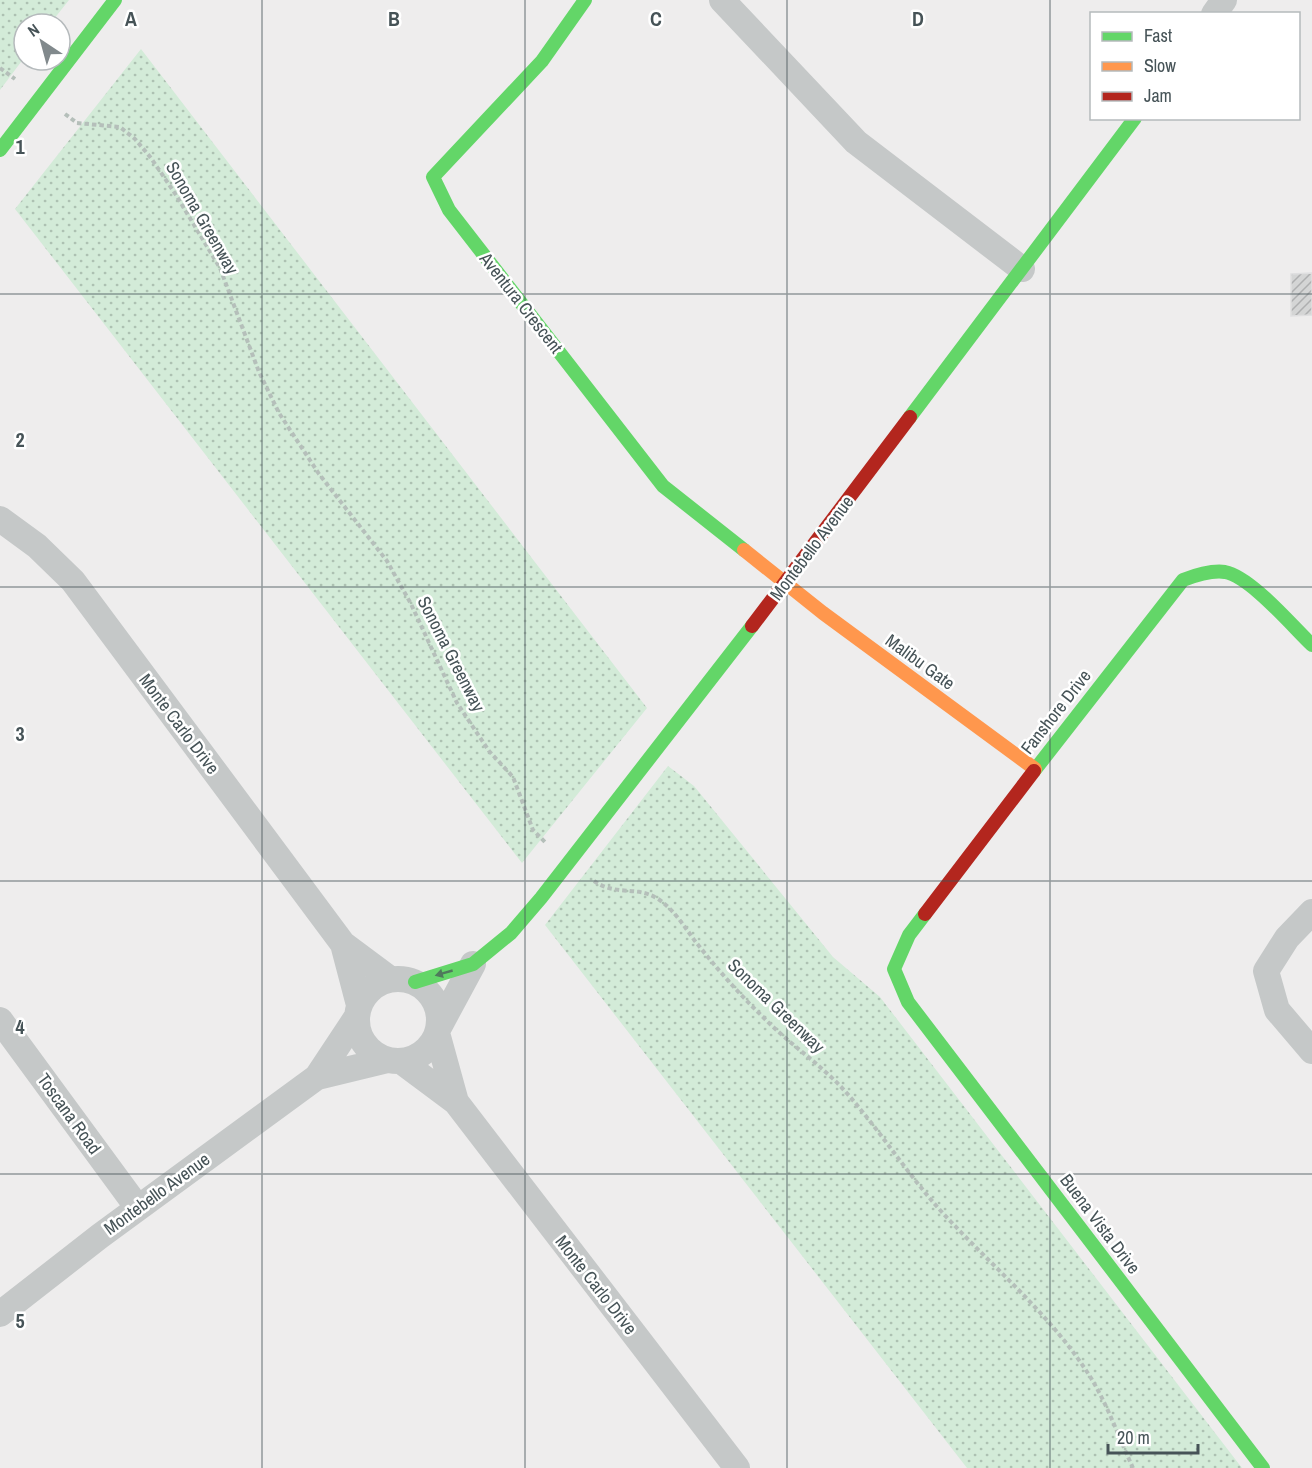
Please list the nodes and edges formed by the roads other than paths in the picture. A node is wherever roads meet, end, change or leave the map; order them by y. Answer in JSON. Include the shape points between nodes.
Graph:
{"nodes":[{"id":1,"x":115,"y":0,"type":"edge"},
{"id":2,"x":585,"y":0,"type":"edge"},
{"id":3,"x":722,"y":0,"type":"edge"},
{"id":4,"x":1134,"y":120,"type":"edge"},
{"id":5,"x":0,"y":150,"type":"edge"},
{"id":6,"x":1022,"y":269,"type":"junction"},
{"id":7,"x":0,"y":519,"type":"edge"},
{"id":8,"x":785,"y":583,"type":"junction"},
{"id":9,"x":1312,"y":645,"type":"edge"},
{"id":10,"x":1035,"y":769,"type":"junction"},
{"id":11,"x":1312,"y":912,"type":"edge"},
{"id":12,"x":343,"y":944,"type":"junction"},
{"id":13,"x":473,"y":964,"type":"junction"},
{"id":14,"x":390,"y":979,"type":"junction"},
{"id":15,"x":416,"y":982,"type":"junction"},
{"id":16,"x":908,"y":1002,"type":"joint"},
{"id":17,"x":358,"y":1011,"type":"junction"},
{"id":18,"x":0,"y":1020,"type":"edge"},
{"id":19,"x":438,"y":1031,"type":"junction"},
{"id":20,"x":1312,"y":1051,"type":"edge"},
{"id":21,"x":394,"y":1061,"type":"junction"},
{"id":22,"x":317,"y":1077,"type":"junction"},
{"id":23,"x":456,"y":1102,"type":"junction"},
{"id":24,"x":138,"y":1208,"type":"junction"},
{"id":25,"x":0,"y":1314,"type":"edge"},
{"id":26,"x":737,"y":1468,"type":"edge"},
{"id":27,"x":1263,"y":1468,"type":"edge"}],
"edges":[{"from":1,"to":5,"type":"street"},
{"from":2,"to":8,"type":"street","name":"Aventura Crescent","via":[[542,61],[433,177],[449,210],[663,486]]},
{"from":3,"to":6,"type":"street","via":[[856,142]]},
{"from":4,"to":6,"type":"street","name":"Montebello Avenue"},
{"from":6,"to":8,"type":"street","name":"Montebello Avenue"},
{"from":7,"to":12,"type":"street","name":"Monte Carlo Drive","via":[[37,546],[74,582]]},
{"from":8,"to":10,"type":"street","name":"Malibu Gate"},
{"from":8,"to":13,"type":"street","name":"Montebello Avenue","via":[[511,933]]},
{"from":9,"to":10,"type":"street","name":"Fanshore Drive","via":[[1251,587],[1228,573],[1202,573],[1183,580]]},
{"from":10,"to":16,"type":"street","name":"Fanshore Drive","via":[[909,935],[894,969]]},
{"from":11,"to":20,"type":"street","via":[[1287,938],[1266,971],[1277,1010]]},
{"from":12,"to":14,"type":"street","name":"Monte Carlo Drive"},
{"from":12,"to":17,"type":"street","name":"Monte Carlo Drive"},
{"from":13,"to":15,"type":"street","name":"Montebello Avenue","one_way":true},
{"from":13,"to":19,"type":"street","name":"Montebello Avenue"},
{"from":14,"to":15,"type":"street"},
{"from":14,"to":17,"type":"street","via":[[371,988]]},
{"from":15,"to":19,"type":"street","via":[[426,989],[438,1009]]},
{"from":16,"to":27,"type":"street","name":"Buena Vista Drive"},
{"from":17,"to":21,"type":"street","via":[[358,1032],[364,1044],[374,1054]]},
{"from":17,"to":22,"type":"street","name":"Montebello Avenue"},
{"from":18,"to":24,"type":"street","name":"Toscana Road"},
{"from":19,"to":21,"type":"street","via":[[423,1053]]},
{"from":19,"to":23,"type":"street","name":"Monte Carlo Drive"},
{"from":21,"to":22,"type":"street","name":"Montebello Avenue"},
{"from":21,"to":23,"type":"street","name":"Monte Carlo Drive"},
{"from":22,"to":24,"type":"street","name":"Montebello Avenue"},
{"from":23,"to":26,"type":"street","name":"Monte Carlo Drive"},
{"from":24,"to":25,"type":"street","name":"Montebello Avenue"}]}
